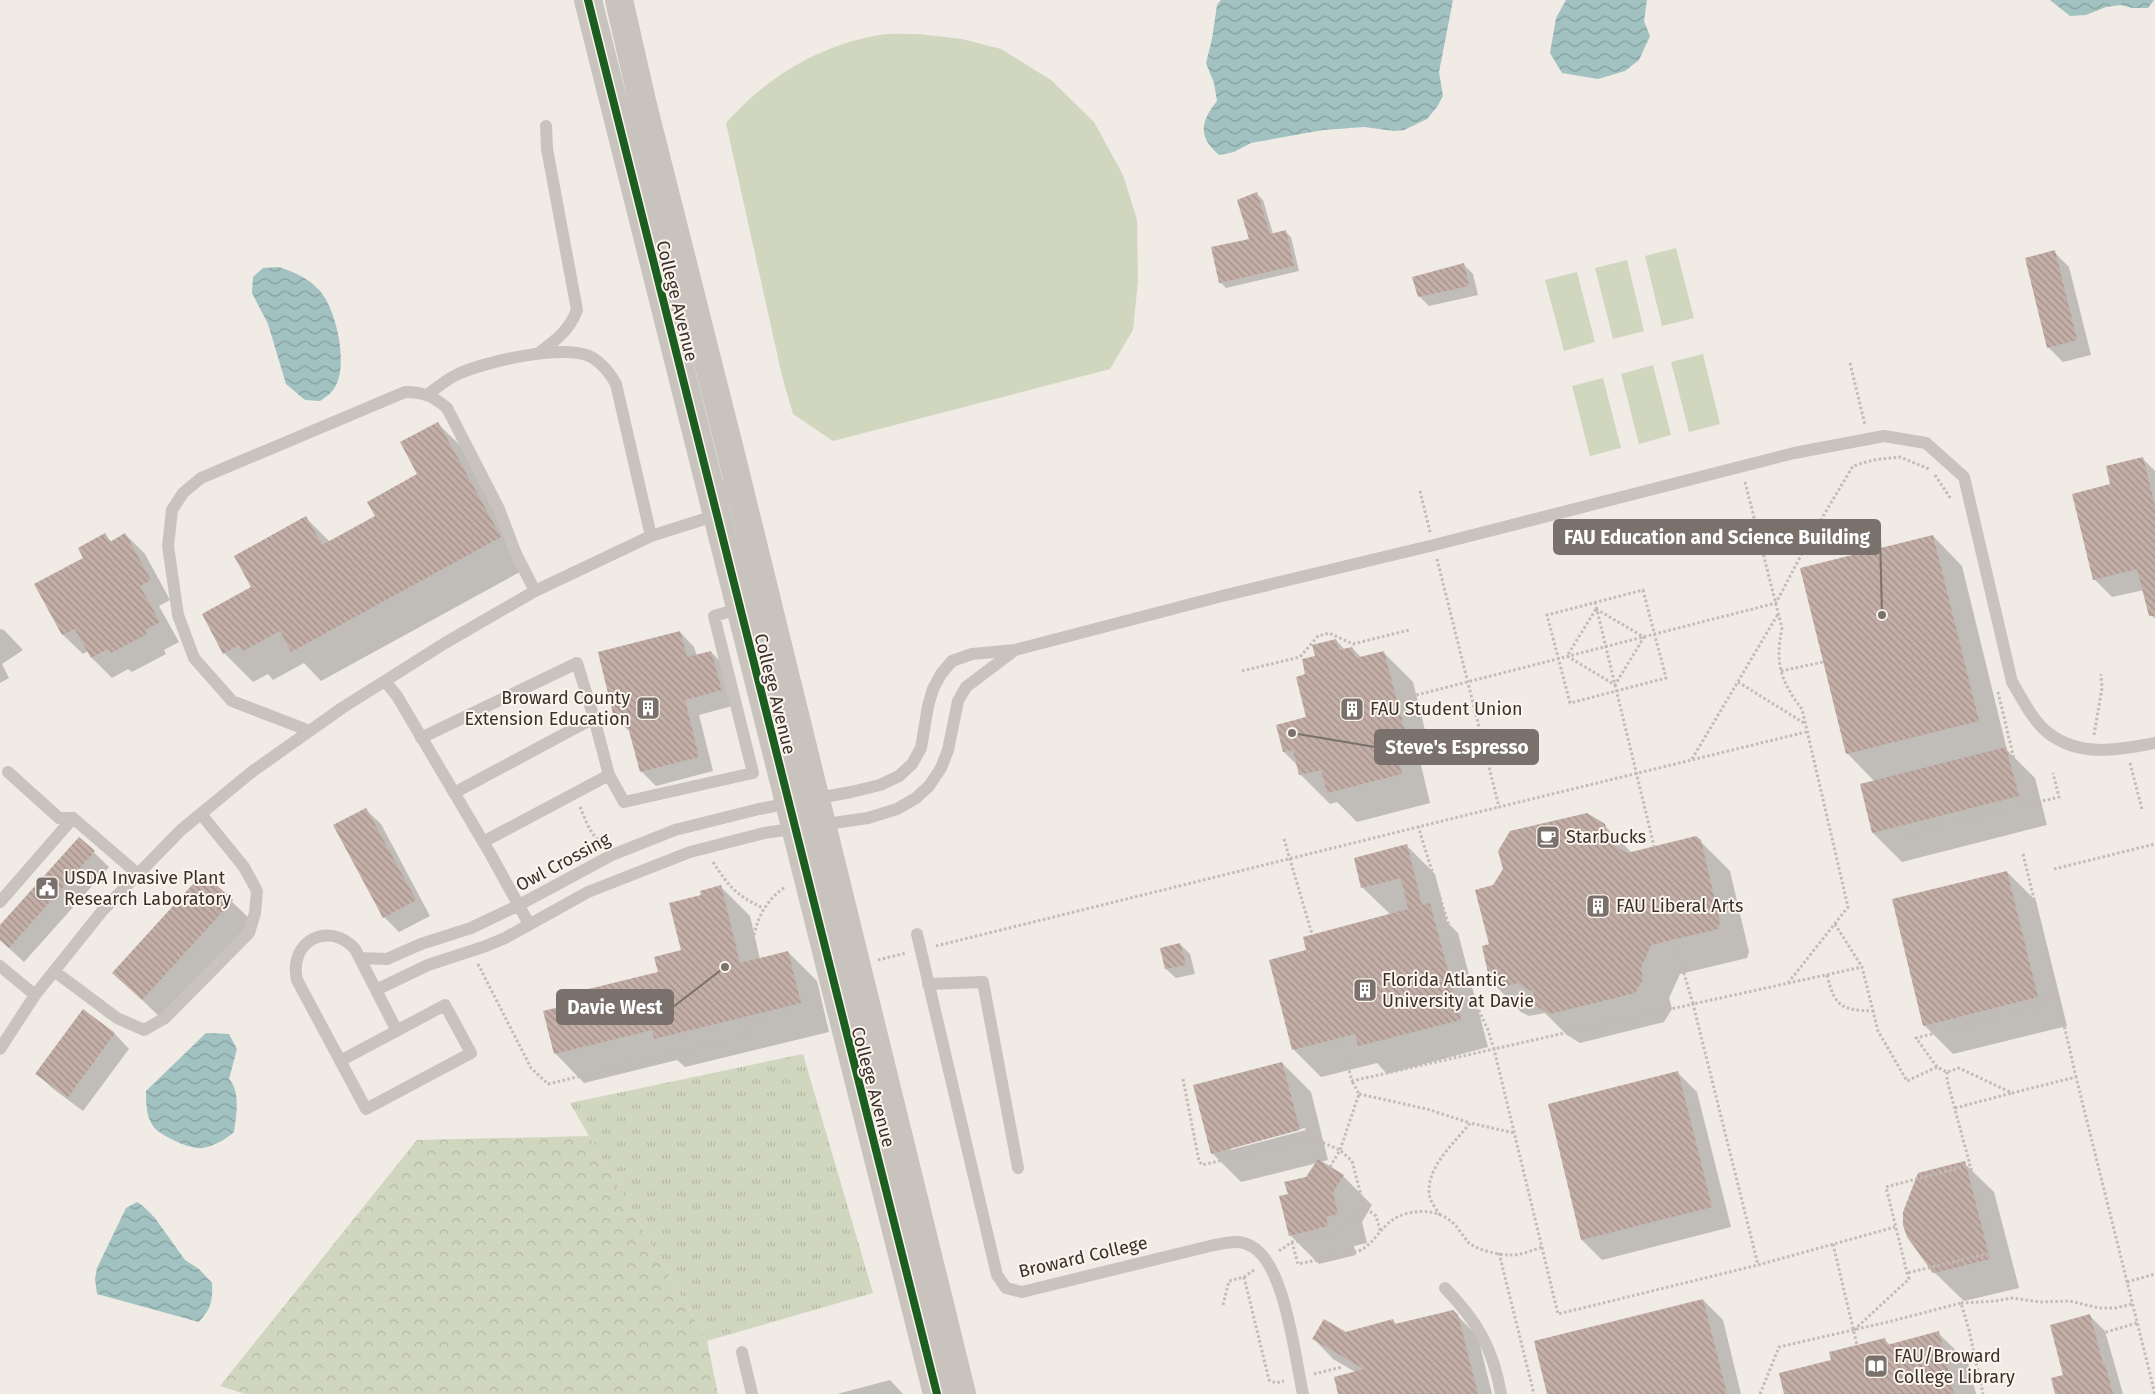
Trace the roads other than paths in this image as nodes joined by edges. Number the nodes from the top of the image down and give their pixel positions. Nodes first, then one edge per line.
1 (588, 0) edge
2 (619, 0) edge
3 (546, 126) dead end
4 (537, 354) junction
5 (427, 395) junction
6 (731, 454) junction
7 (714, 516) junction
8 (651, 536) junction
9 (535, 591) junction
10 (738, 609) junction
11 (1015, 650) junction
12 (385, 681) junction
13 (594, 718) junction
14 (310, 731) junction
15 (421, 738) junction
16 (2155, 743) edge
17 (8, 772) dead end
18 (609, 775) junction
19 (454, 793) junction
20 (816, 798) junction
21 (201, 814) junction
22 (789, 816) junction
23 (73, 818) junction
24 (822, 825) junction
25 (483, 842) junction
26 (138, 874) junction
27 (0, 902) edge
28 (519, 905) junction
29 (529, 924) junction
30 (917, 934) dead end
31 (360, 958) junction
32 (0, 966) edge
33 (54, 971) junction
34 (928, 984) junction
35 (376, 990) junction
36 (35, 995) junction
37 (397, 1031) junction
38 (0, 1049) edge
39 (340, 1061) junction
40 (1018, 1168) dead end
41 (1444, 1288) dead end
42 (742, 1352) dead end
43 (752, 1394) edge
44 (937, 1394) edge
45 (962, 1394) edge
46 (1303, 1394) edge
47 (1501, 1394) edge

1 - 7 street, College Avenue
2 - 6 street, College Avenue
3 - 4 lane
4 - 5 lane
4 - 8 lane
5 - 9 lane
5 - 14 lane
6 - 7 lane
6 - 20 street, College Avenue
7 - 8 lane
7 - 10 street, College Avenue
8 - 9 lane
9 - 12 lane
10 - 18 lane
10 - 22 street, College Avenue
11 - 16 lane
11 - 20 lane
11 - 24 lane
12 - 14 lane
12 - 15 lane
13 - 15 lane
13 - 18 lane
13 - 19 lane
14 - 21 lane
15 - 19 lane
17 - 23 lane
18 - 25 lane
19 - 25 lane
20 - 22 lane
20 - 24 street, College Avenue
21 - 26 lane
21 - 33 lane
22 - 24 lane
22 - 28 lane, Owl Crossing
22 - 29 lane
22 - 44 street, College Avenue
23 - 26 lane
23 - 27 lane
24 - 45 street, College Avenue
25 - 28 lane
26 - 33 lane
28 - 29 lane
28 - 31 lane, Owl Crossing
29 - 35 lane
30 - 34 lane, Broward College
31 - 35 lane
31 - 39 lane
32 - 36 lane
33 - 36 lane
34 - 40 lane
34 - 46 lane, Broward College
35 - 37 lane
36 - 38 lane
37 - 39 lane
37 - 39 lane
41 - 47 lane
42 - 43 lane

